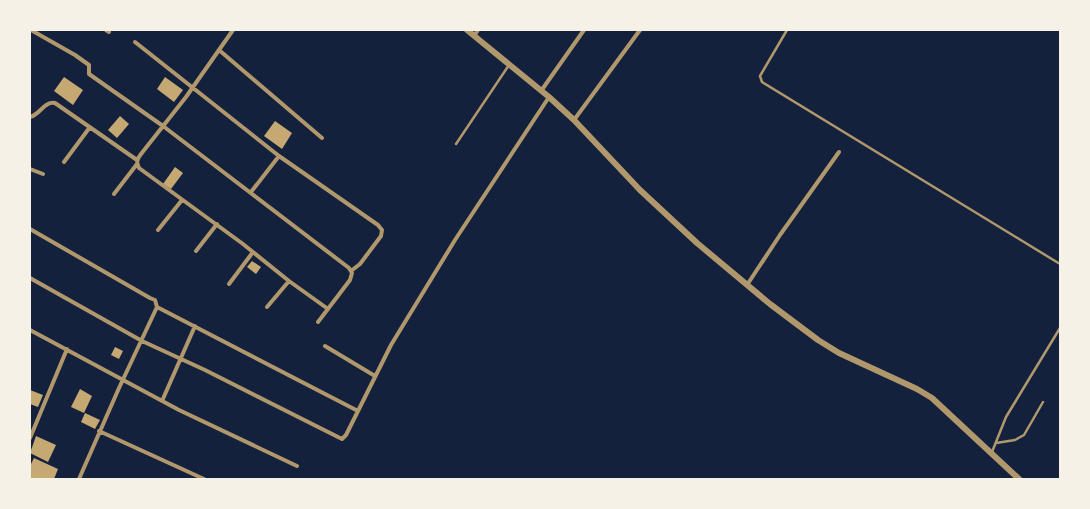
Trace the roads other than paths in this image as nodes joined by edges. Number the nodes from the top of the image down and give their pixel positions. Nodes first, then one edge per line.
1 (31, 30) edge
2 (233, 30) edge
3 (467, 30) edge
4 (478, 30) edge
5 (584, 30) edge
6 (640, 30) edge
7 (787, 30) edge
8 (474, 36) junction
9 (134, 42) dead end
10 (218, 50) junction
11 (509, 65) junction
12 (192, 88) junction
13 (542, 91) junction
14 (549, 97) junction
15 (30, 118) edge
16 (574, 120) junction
17 (164, 126) junction
18 (90, 127) junction
19 (322, 138) dead end
20 (456, 144) dead end
21 (839, 152) dead end
22 (279, 156) junction
23 (64, 162) dead end
24 (137, 162) junction
25 (30, 169) edge
26 (42, 174) dead end
27 (251, 192) junction
28 (114, 194) dead end
29 (182, 200) junction
30 (216, 224) junction
31 (30, 229) edge
32 (158, 230) dead end
33 (196, 251) dead end
34 (253, 252) junction
35 (1060, 264) edge
36 (351, 270) junction
37 (30, 278) edge
38 (289, 281) junction
39 (229, 284) dead end
40 (747, 285) junction
41 (157, 307) junction
42 (268, 307) dead end
43 (328, 309) junction
44 (318, 322) dead end
45 (195, 326) junction
46 (1060, 328) edge
47 (30, 330) edge
48 (142, 341) junction
49 (325, 346) dead end
50 (67, 349) junction
51 (180, 359) junction
52 (375, 376) junction
53 (123, 381) junction
54 (162, 401) junction
55 (1043, 402) dead end
56 (358, 411) junction
57 (100, 431) junction
58 (30, 438) edge
59 (996, 443) junction
60 (992, 452) junction
61 (297, 466) dead end
62 (79, 479) edge
63 (204, 479) edge
64 (1019, 479) edge

1 - 17 street
2 - 10 street
3 - 8 street
4 - 8 street
5 - 13 street
6 - 16 street
7 - 35 lane
8 - 11 street
9 - 12 street
10 - 12 street
10 - 19 street
11 - 13 street
11 - 20 lane
12 - 17 street
12 - 22 street
13 - 14 street
14 - 16 street
14 - 52 street
15 - 18 street
16 - 40 street
17 - 24 street
17 - 27 street
18 - 23 street
18 - 24 street
21 - 40 street
22 - 27 street
22 - 36 street
24 - 28 street
24 - 29 street
25 - 26 street
27 - 36 street
29 - 30 street
29 - 32 street
30 - 33 street
30 - 34 street
31 - 41 street
34 - 38 street
34 - 39 street
36 - 43 street
37 - 48 street
38 - 42 street
38 - 43 street
40 - 60 street
41 - 45 street
41 - 48 street
43 - 44 street
45 - 51 street
45 - 56 street
46 - 59 lane
47 - 50 street
48 - 51 street
48 - 53 street
49 - 52 street
50 - 53 street
50 - 58 street
51 - 54 street
51 - 56 street
52 - 56 street
53 - 54 street
53 - 57 street
54 - 61 street
55 - 59 lane
57 - 62 street
57 - 63 street
59 - 60 lane
60 - 64 street

